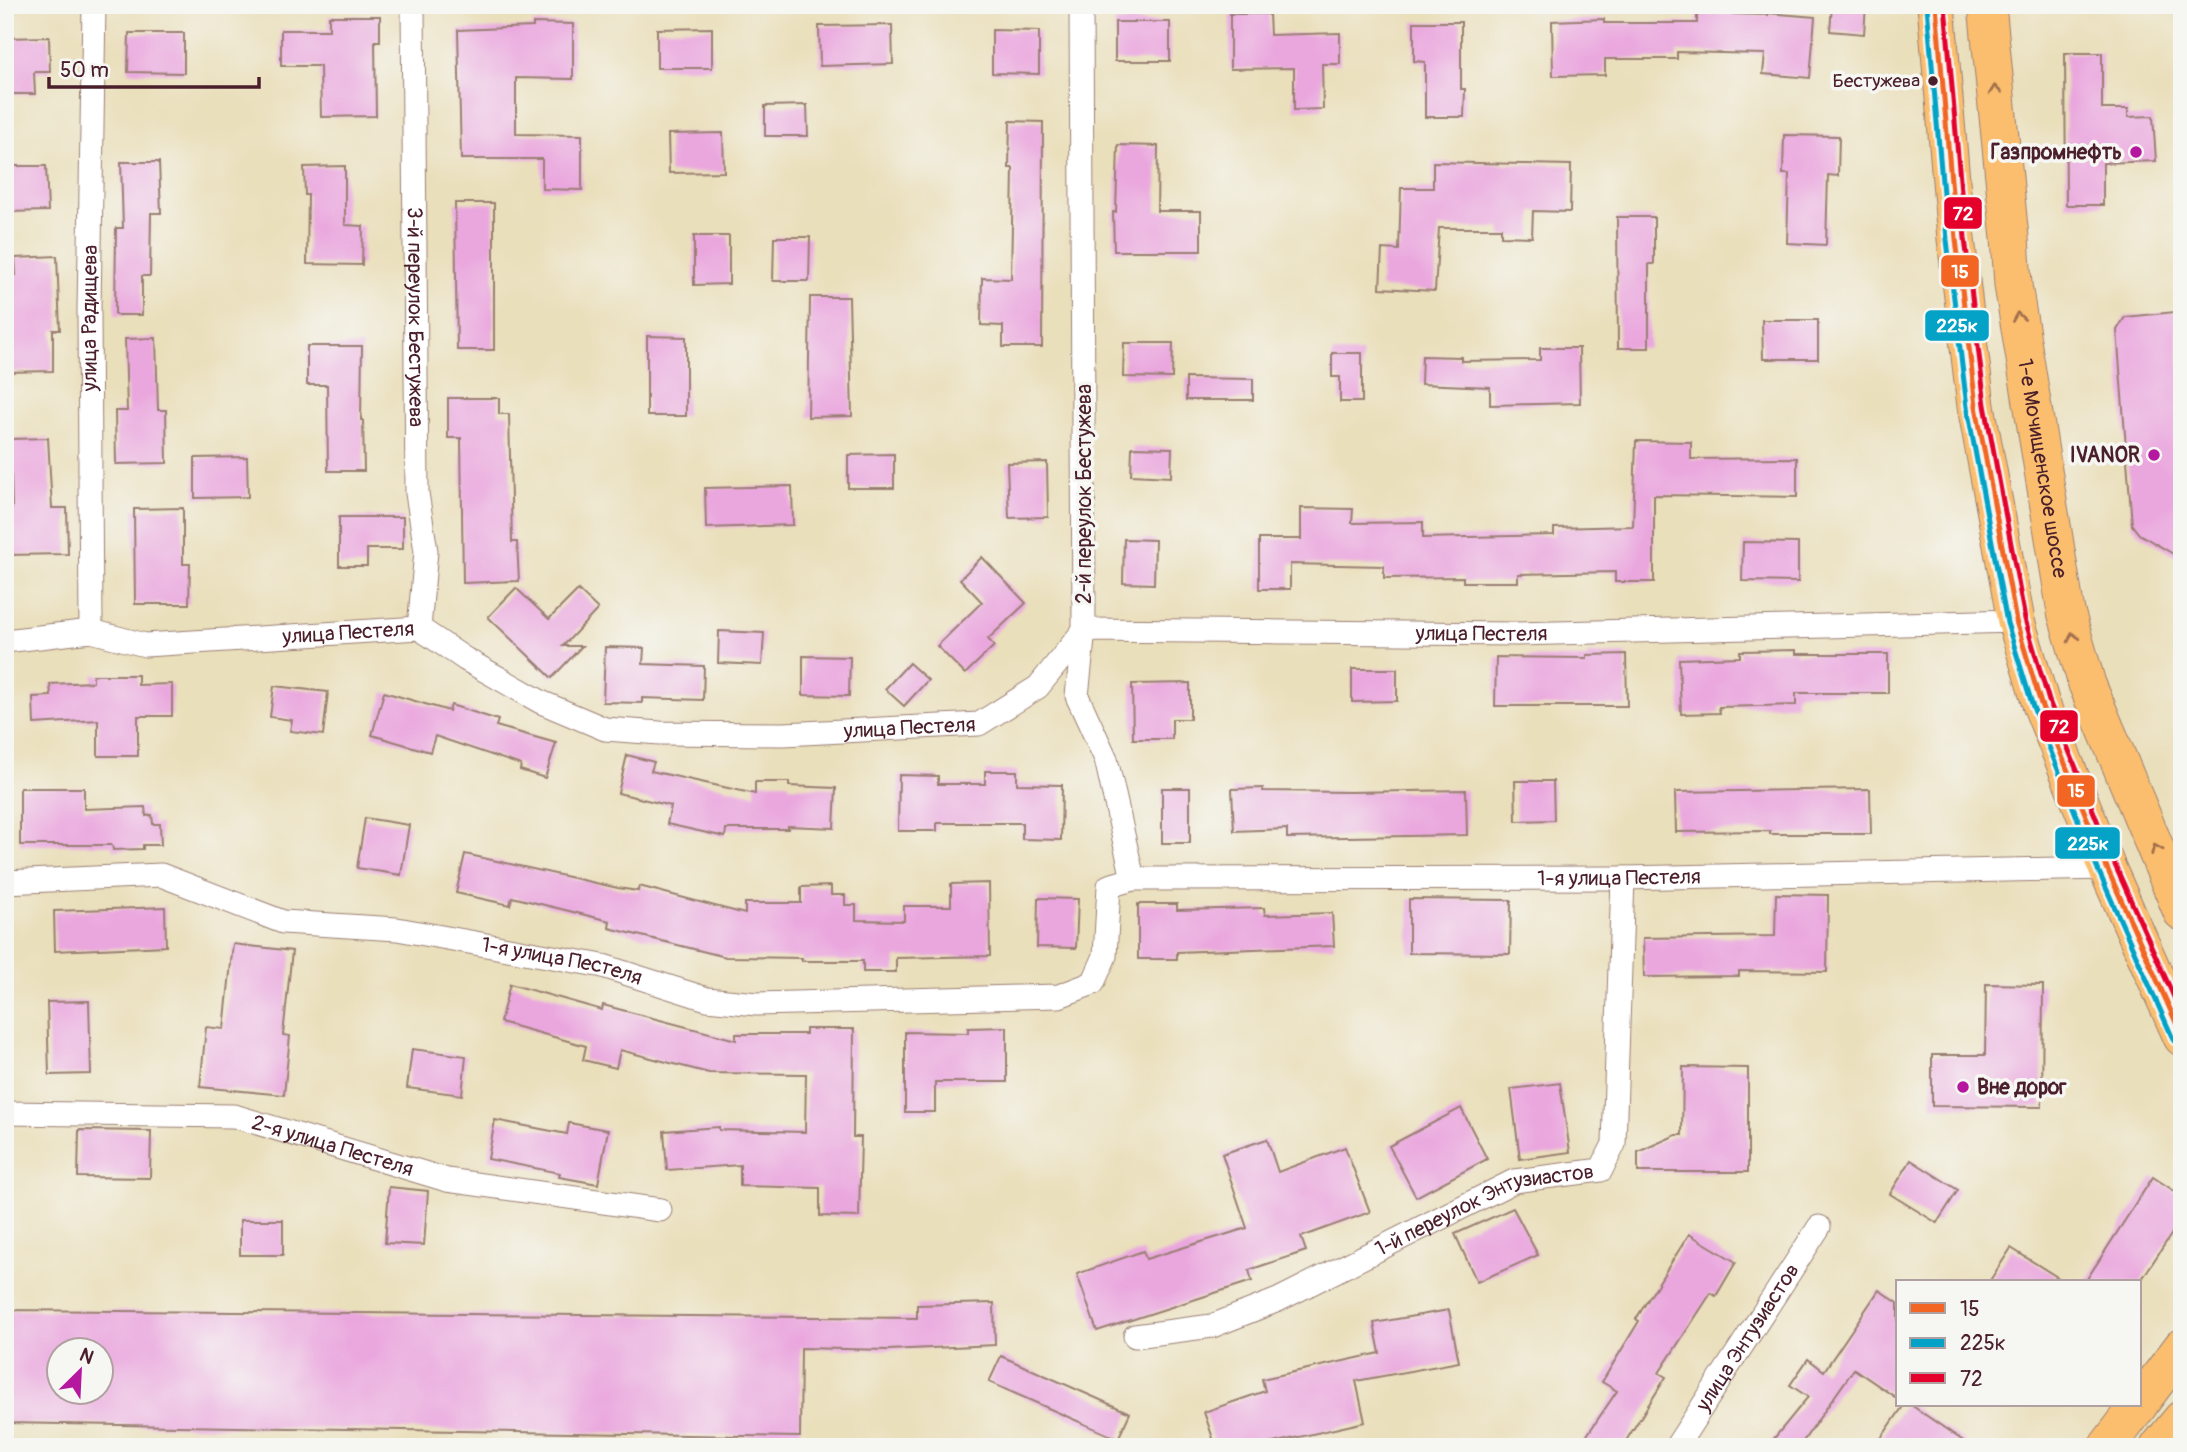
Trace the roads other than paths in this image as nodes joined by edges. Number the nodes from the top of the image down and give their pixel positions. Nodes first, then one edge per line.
1 (94, 5) edge
2 (412, 5) edge
3 (1082, 5) edge
4 (1936, 5) edge
5 (1987, 5) edge
6 (2016, 621) junction
7 (419, 628) junction
8 (1084, 630) junction
9 (91, 631) junction
10 (5, 640) edge
11 (2107, 868) junction
12 (1623, 878) junction
13 (1133, 879) junction
14 (5, 882) edge
15 (2182, 912) edge
16 (2182, 1037) edge
17 (5, 1113) edge
18 (660, 1210) dead end
19 (1819, 1227) dead end
20 (1135, 1336) dead end
21 (2181, 1350) edge
22 (2142, 1400) edge
23 (2138, 1406) edge
24 (2182, 1419) edge
25 (1676, 1447) edge
26 (2107, 1447) edge
27 (2159, 1447) edge

1 - 9 street, улица Радищева
2 - 7 street, 3-й переулок Бестужева
3 - 8 street, 2-й переулок Бестужева
4 - 6 main road
15 -> 5 main road, 1-е Мочищенское шоссе
6 - 8 street, улица Пестеля
6 - 11 main road
7 - 8 street, улица Пестеля
7 - 9 street, улица Пестеля
8 - 13 street, 2-й переулок Бестужева
9 - 10 street, улица Пестеля
11 - 12 street, 1-я улица Пестеля
11 - 16 main road
12 - 13 street, 1-я улица Пестеля
12 - 20 street, 1-й переулок Энтузиастов
13 - 14 street, 1-я улица Пестеля
17 - 18 street, 2-я улица Пестеля
19 - 25 street, улица Энтузиастов
21 - 22 main road
23 - 26 main road
24 - 27 main road

